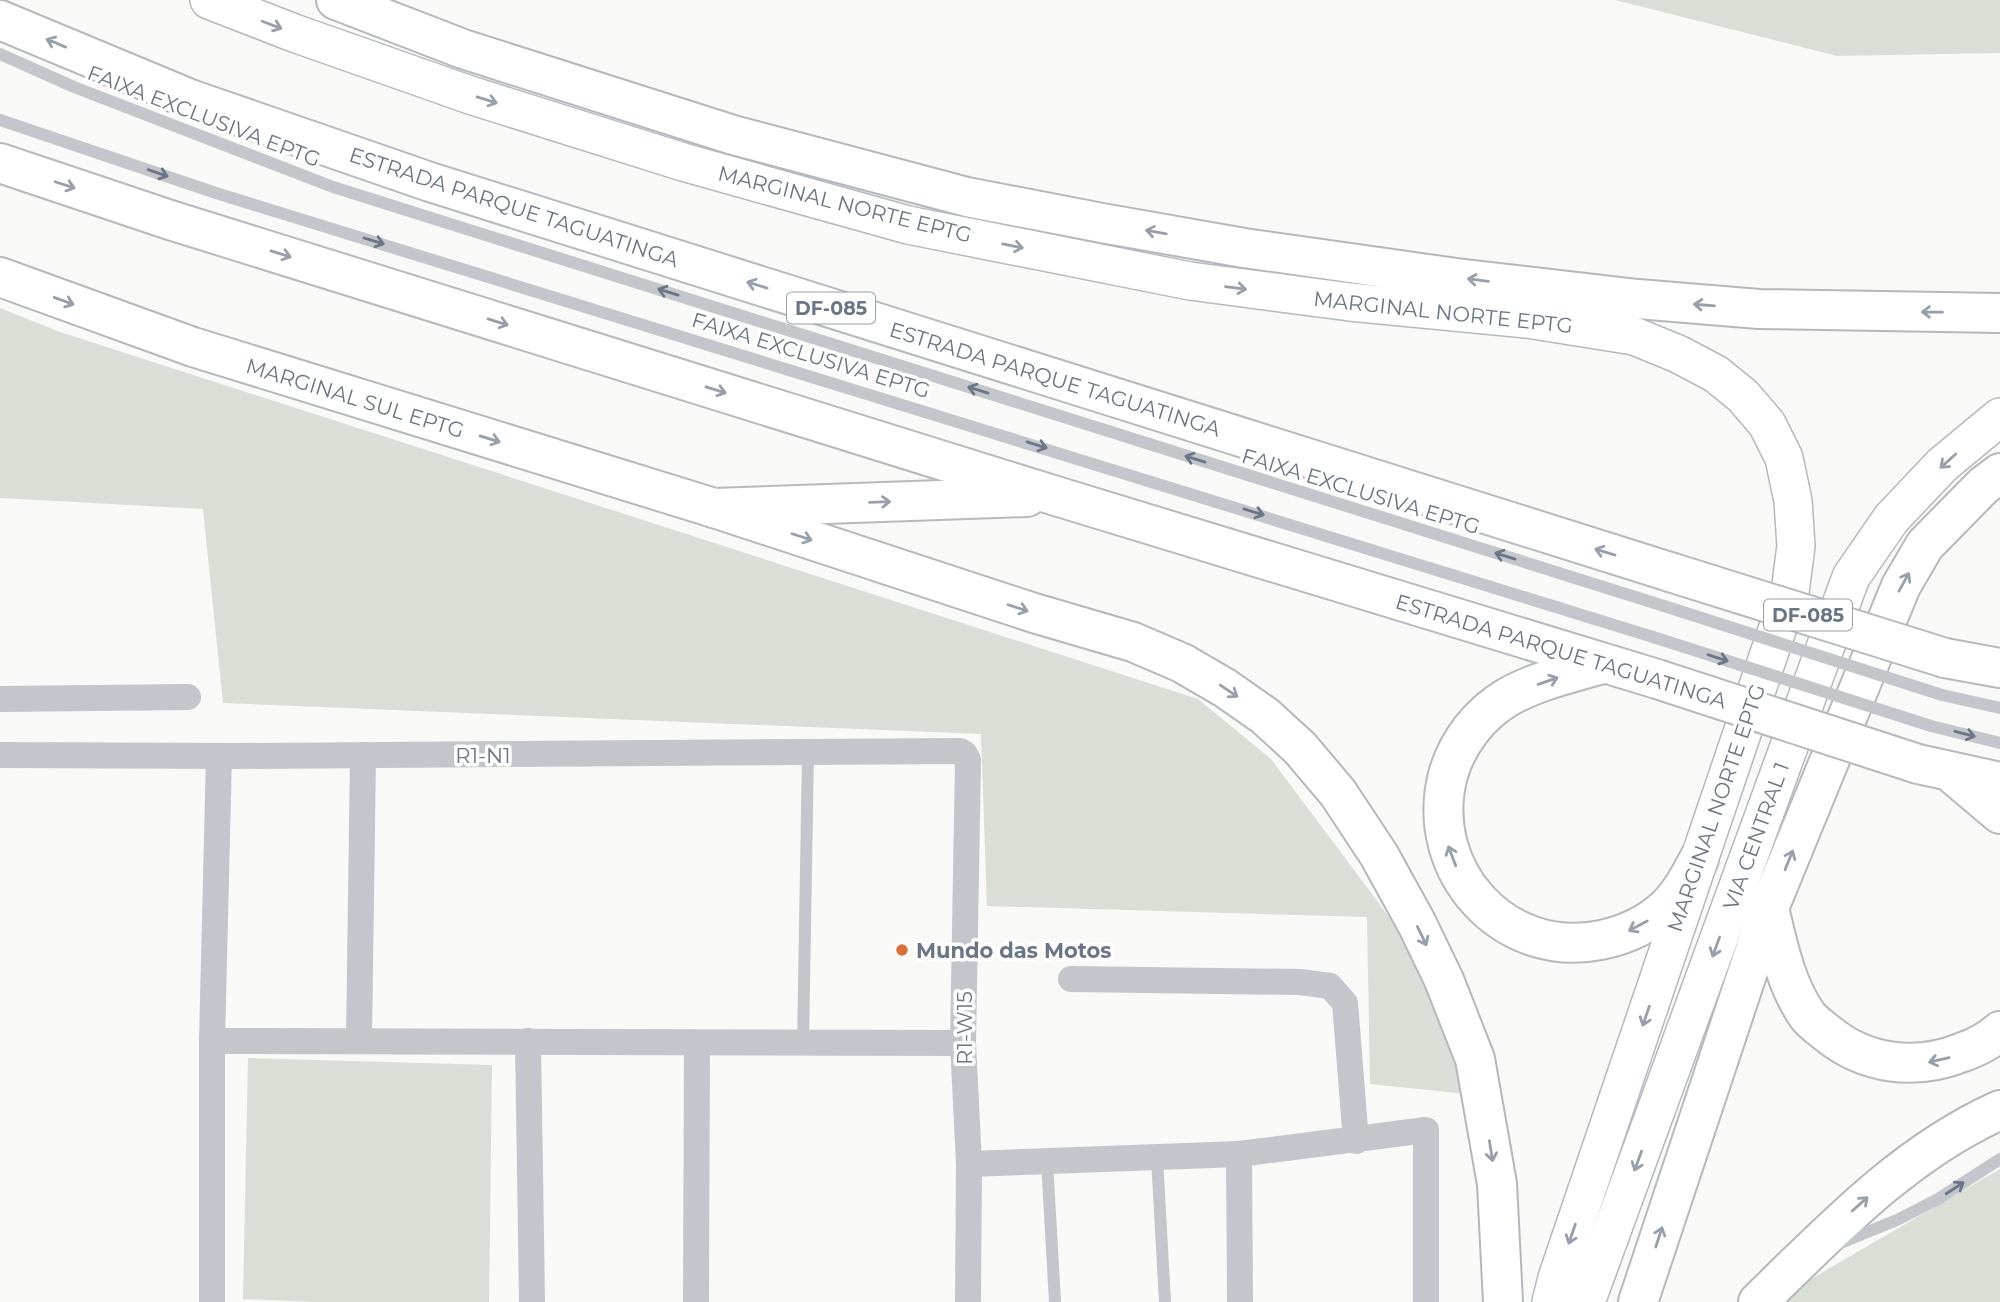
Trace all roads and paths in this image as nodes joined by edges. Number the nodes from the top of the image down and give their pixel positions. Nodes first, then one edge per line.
1 (209, 0) edge
2 (336, 0) edge
3 (0, 20) edge
4 (0, 54) edge
5 (0, 120) edge
6 (0, 163) edge
7 (0, 278) edge
8 (2000, 313) edge
9 (2000, 417) edge
10 (2000, 472) edge
11 (1056, 496) junction
12 (714, 508) junction
13 (1667, 589) junction
14 (1602, 664) junction
15 (2000, 668) edge
16 (188, 697) dead end
17 (0, 699) edge
18 (2000, 708) edge
19 (2000, 743) edge
20 (808, 752) junction
21 (965, 754) joint
22 (0, 755) edge
23 (363, 755) junction
24 (219, 756) junction
25 (1934, 768) junction
26 (2000, 782) edge
27 (2000, 814) edge
28 (1699, 859) junction
29 (1769, 908) junction
30 (1071, 979) dead end
31 (2000, 1031) edge
32 (359, 1040) junction
33 (212, 1041) junction
34 (528, 1041) junction
35 (696, 1044) junction
36 (803, 1044) junction
37 (963, 1044) junction
38 (2000, 1110) edge
39 (1356, 1140) junction
40 (1239, 1154) junction
41 (1157, 1158) junction
42 (2000, 1159) edge
43 (1047, 1161) junction
44 (969, 1164) junction
45 (1805, 1257) junction
46 (212, 1302) edge
47 (532, 1302) edge
48 (696, 1302) edge
49 (968, 1302) edge
50 (1055, 1302) edge
51 (1165, 1302) edge
52 (1240, 1302) edge
53 (1426, 1302) edge
54 (1503, 1302) edge
55 (1551, 1302) edge
56 (1586, 1302) edge
57 (1637, 1302) edge
58 (1758, 1302) edge

1 -> 28 main road, MARGINAL NORTE EPTG
8 -> 2 main road, MARGINAL NORTE EPTG
13 -> 3 main road, ESTRADA PARQUE TAGUATINGA / DF-085
13 -> 4 lane, FAIXA EXCLUSIVA EPTG
5 -> 19 lane, FAIXA EXCLUSIVA EPTG, bridge
6 -> 11 main road, ESTRADA PARQUE TAGUATINGA
7 -> 12 main road, MARGINAL SUL EPTG
9 -> 56 main road, VIA CENTRAL 1
29 -> 10 main road
12 -> 11 main road
11 - 14 main road, ESTRADA PARQUE TAGUATINGA
12 -> 54 main road, MARGINAL SUL EPTG
13 - 15 main road, ESTRADA PARQUE TAGUATINGA / DF-085, bridge
13 - 18 lane, FAIXA EXCLUSIVA EPTG, bridge
14 - 25 main road, ESTRADA PARQUE TAGUATINGA, bridge
28 -> 14 main road
16 - 17 street
20 - 21 street, R1-N1
20 - 23 street, R1-N1
20 - 36 lane
21 - 37 street, R1-W15
22 - 24 street, R1-N1
23 - 24 street, R1-N1
23 - 32 street
24 - 33 street
25 - 26 main road, ESTRADA PARQUE TAGUATINGA
25 - 27 main road
28 -> 55 main road, MARGINAL NORTE EPTG
31 -> 29 main road
57 -> 29 main road
30 - 39 street
32 - 33 street
32 - 34 street
33 - 46 street
34 - 35 street
34 - 47 street
35 - 36 street
35 - 48 street
36 - 37 street
37 - 44 street, R1-W15
45 -> 38 main road
39 - 40 street
39 - 53 street
40 - 41 street
40 - 52 street
41 - 43 street
41 - 51 lane
45 -> 42 lane
43 - 44 street
43 - 50 lane
44 - 49 street, R1-W15
45 - 58 main road

